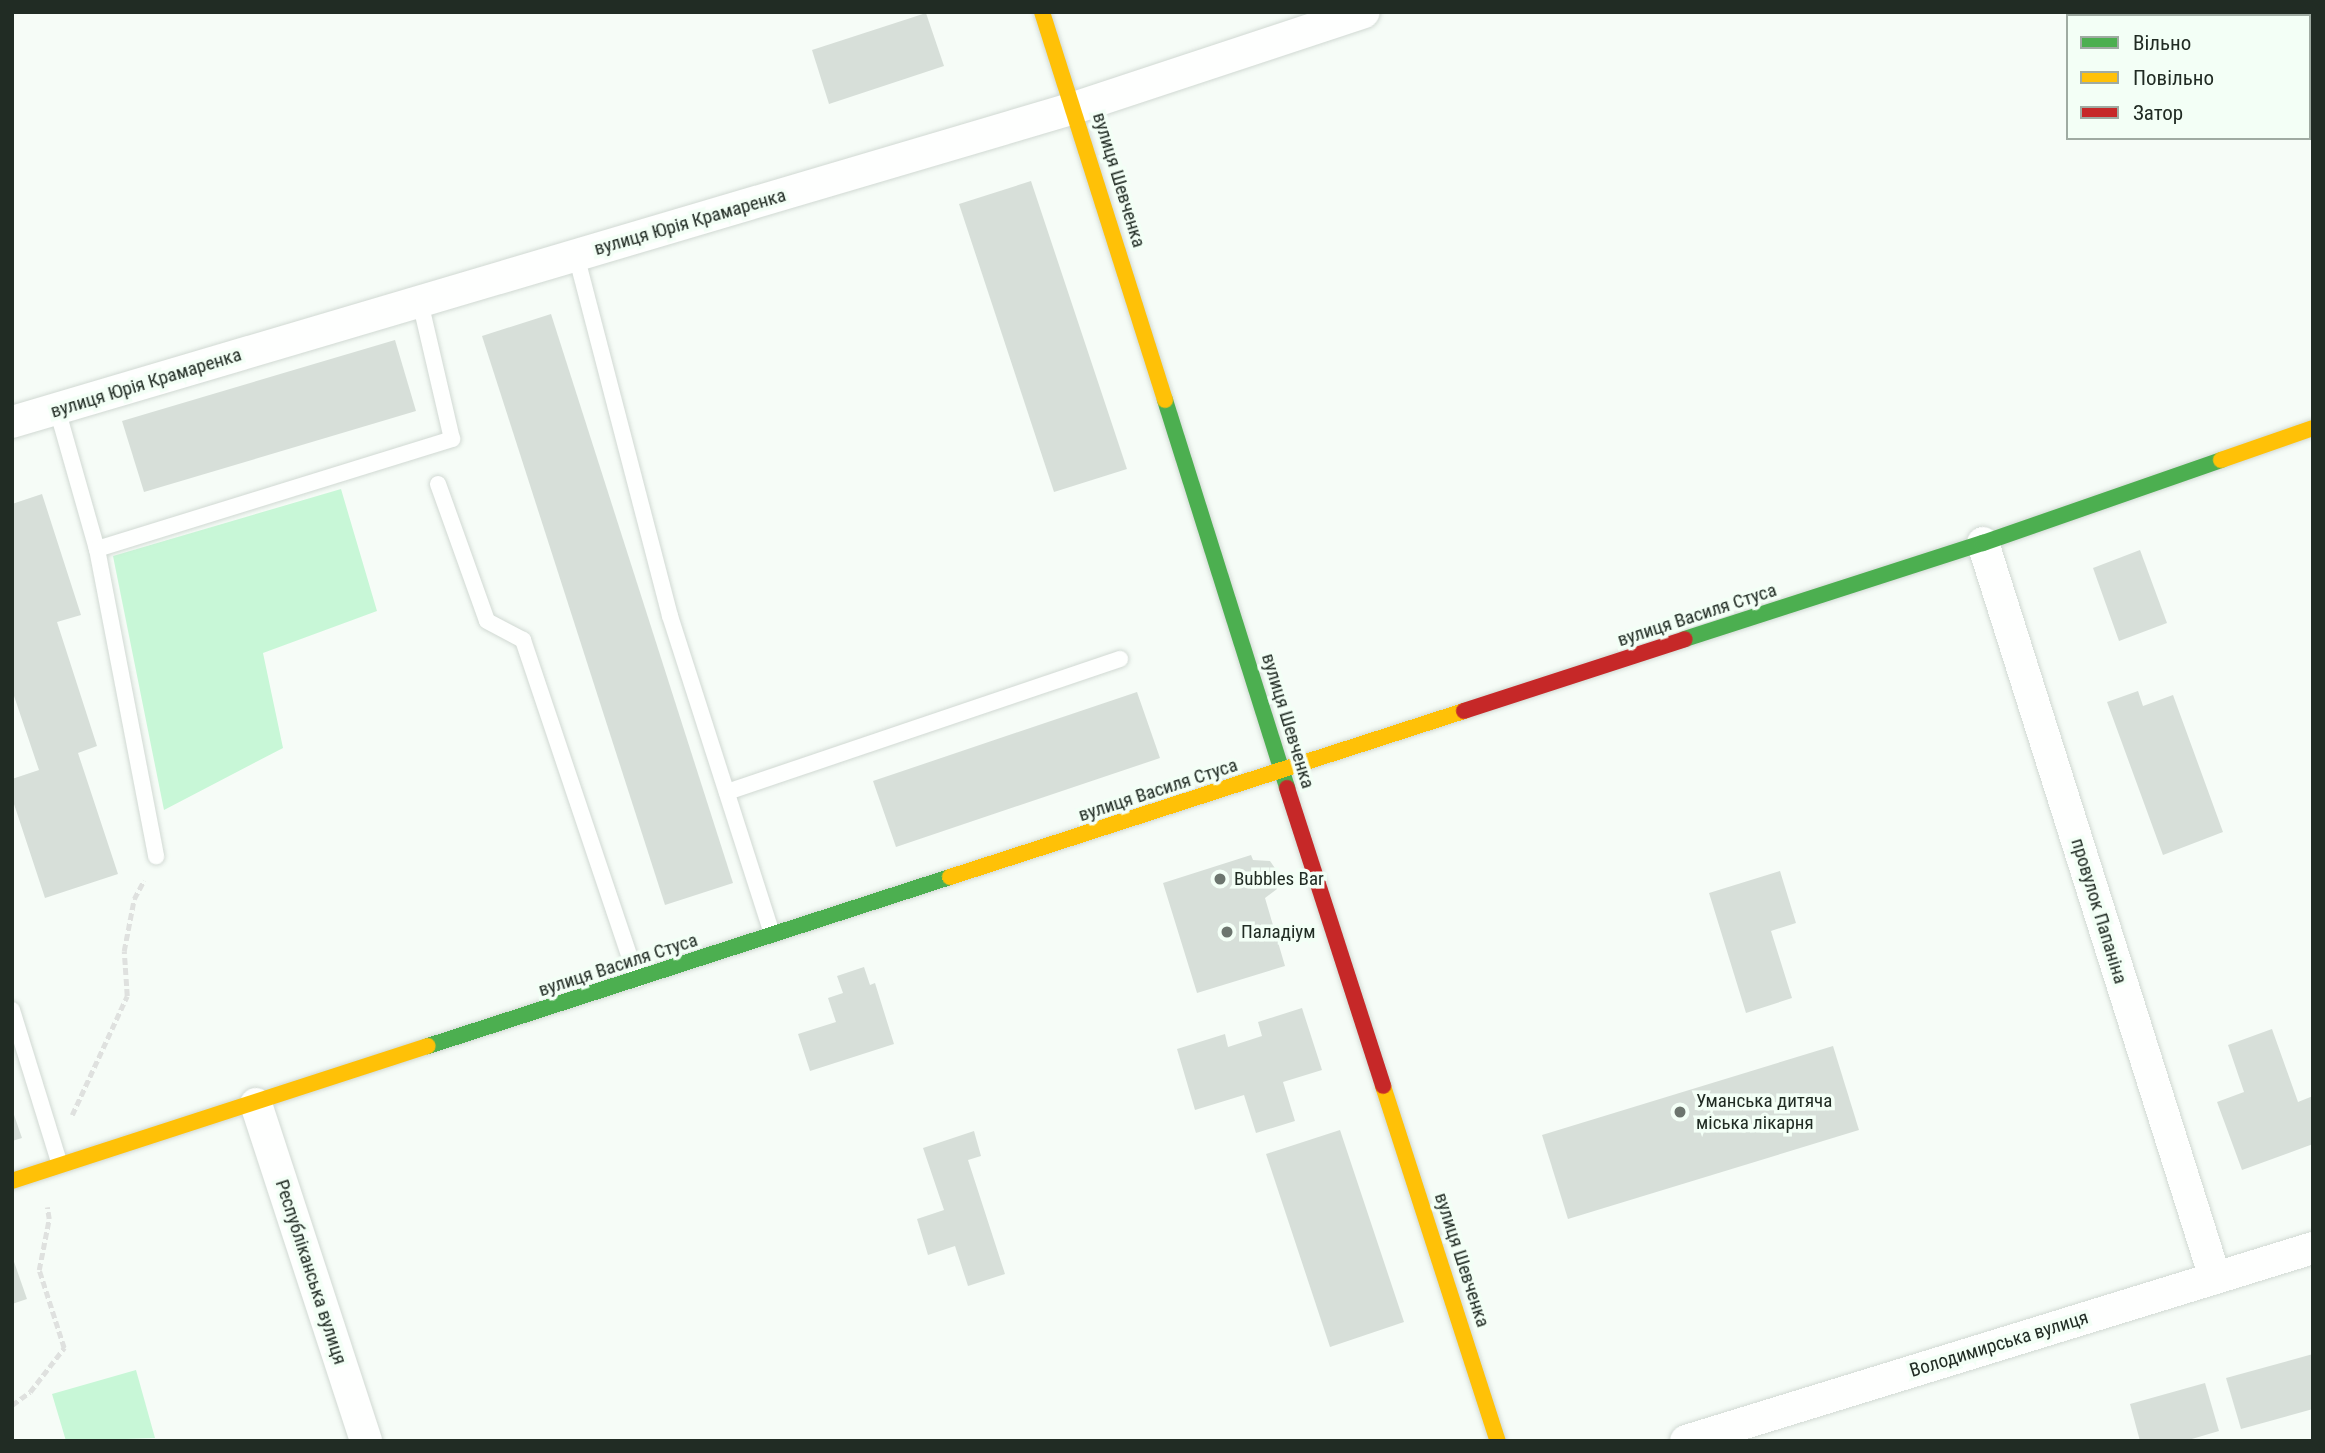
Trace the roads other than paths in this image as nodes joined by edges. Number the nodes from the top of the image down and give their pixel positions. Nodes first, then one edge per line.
1 (1042, 12) edge
2 (1364, 12) edge
3 (1074, 108) junction
4 (576, 255) junction
5 (419, 301) junction
6 (57, 409) junction
7 (12, 422) edge
8 (2313, 428) edge
9 (438, 484) dead end
10 (1983, 543) junction
11 (97, 549) junction
12 (1120, 659) dead end
13 (1282, 772) junction
14 (727, 792) junction
15 (156, 856) road end
16 (773, 937) junction
17 (638, 981) junction
18 (12, 1010) edge
19 (256, 1104) junction
20 (61, 1166) junction
21 (12, 1181) edge
22 (2313, 1248) edge
23 (2215, 1278) junction
24 (366, 1441) edge
25 (1499, 1441) edge
26 (1686, 1441) edge

1 - 3 street, вулиця Шевченка
2 - 3 street, вулиця Юрія Крамаренка
3 - 4 street, вулиця Юрія Крамаренка
3 - 13 street, вулиця Шевченка
4 - 5 street, вулиця Юрія Крамаренка
4 - 14 lane
5 - 6 street, вулиця Юрія Крамаренка
5 - 11 lane
6 - 7 street, вулиця Юрія Крамаренка
6 - 11 lane
8 - 10 street, вулиця Василя Стуса
9 - 17 lane
10 - 13 street, вулиця Василя Стуса
10 - 23 street, провулок Папаніна
11 - 15 lane
12 - 14 lane
13 - 16 street, вулиця Василя Стуса
13 - 25 street, вулиця Шевченка
14 - 16 lane
16 - 17 street, вулиця Василя Стуса
17 - 19 street, вулиця Василя Стуса
18 - 20 lane
19 - 20 street, вулиця Василя Стуса
19 - 24 street, Республіканська вулиця
20 - 21 street, вулиця Василя Стуса
22 - 23 street, Володимирська вулиця
23 - 26 street, Володимирська вулиця

